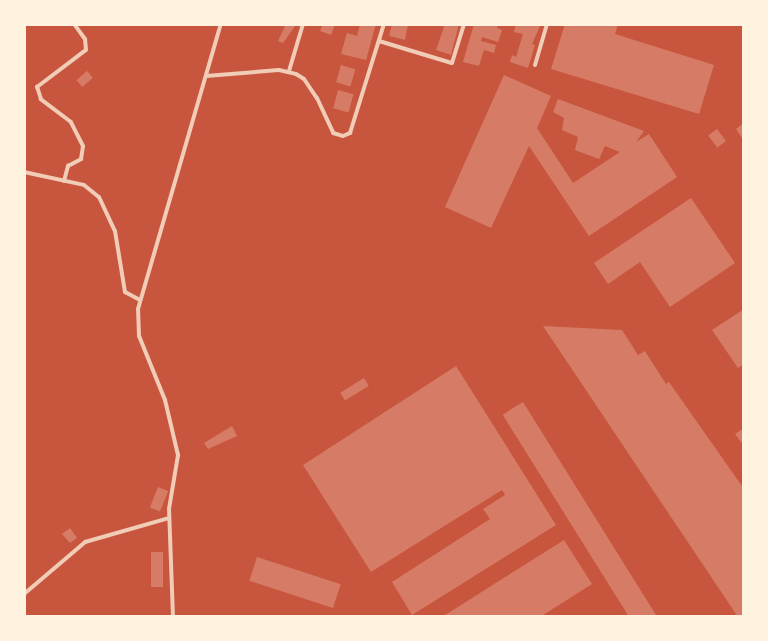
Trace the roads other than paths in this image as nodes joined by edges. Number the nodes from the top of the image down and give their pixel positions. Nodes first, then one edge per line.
1 (221, 24) edge
2 (303, 24) edge
3 (384, 24) edge
4 (464, 24) edge
5 (547, 24) edge
6 (77, 25) edge
7 (379, 41) junction
8 (535, 65) dead end
9 (289, 71) junction
10 (206, 76) junction
11 (24, 172) edge
12 (64, 181) junction
13 (140, 300) junction
14 (169, 518) junction
15 (24, 594) edge
16 (173, 617) edge

1 - 10 street
2 - 9 street
3 - 7 street
4 - 7 street
5 - 8 street
6 - 12 street
7 - 9 street
9 - 10 street
10 - 13 street
11 - 12 street
12 - 13 street
13 - 14 street
14 - 15 street
14 - 16 street

